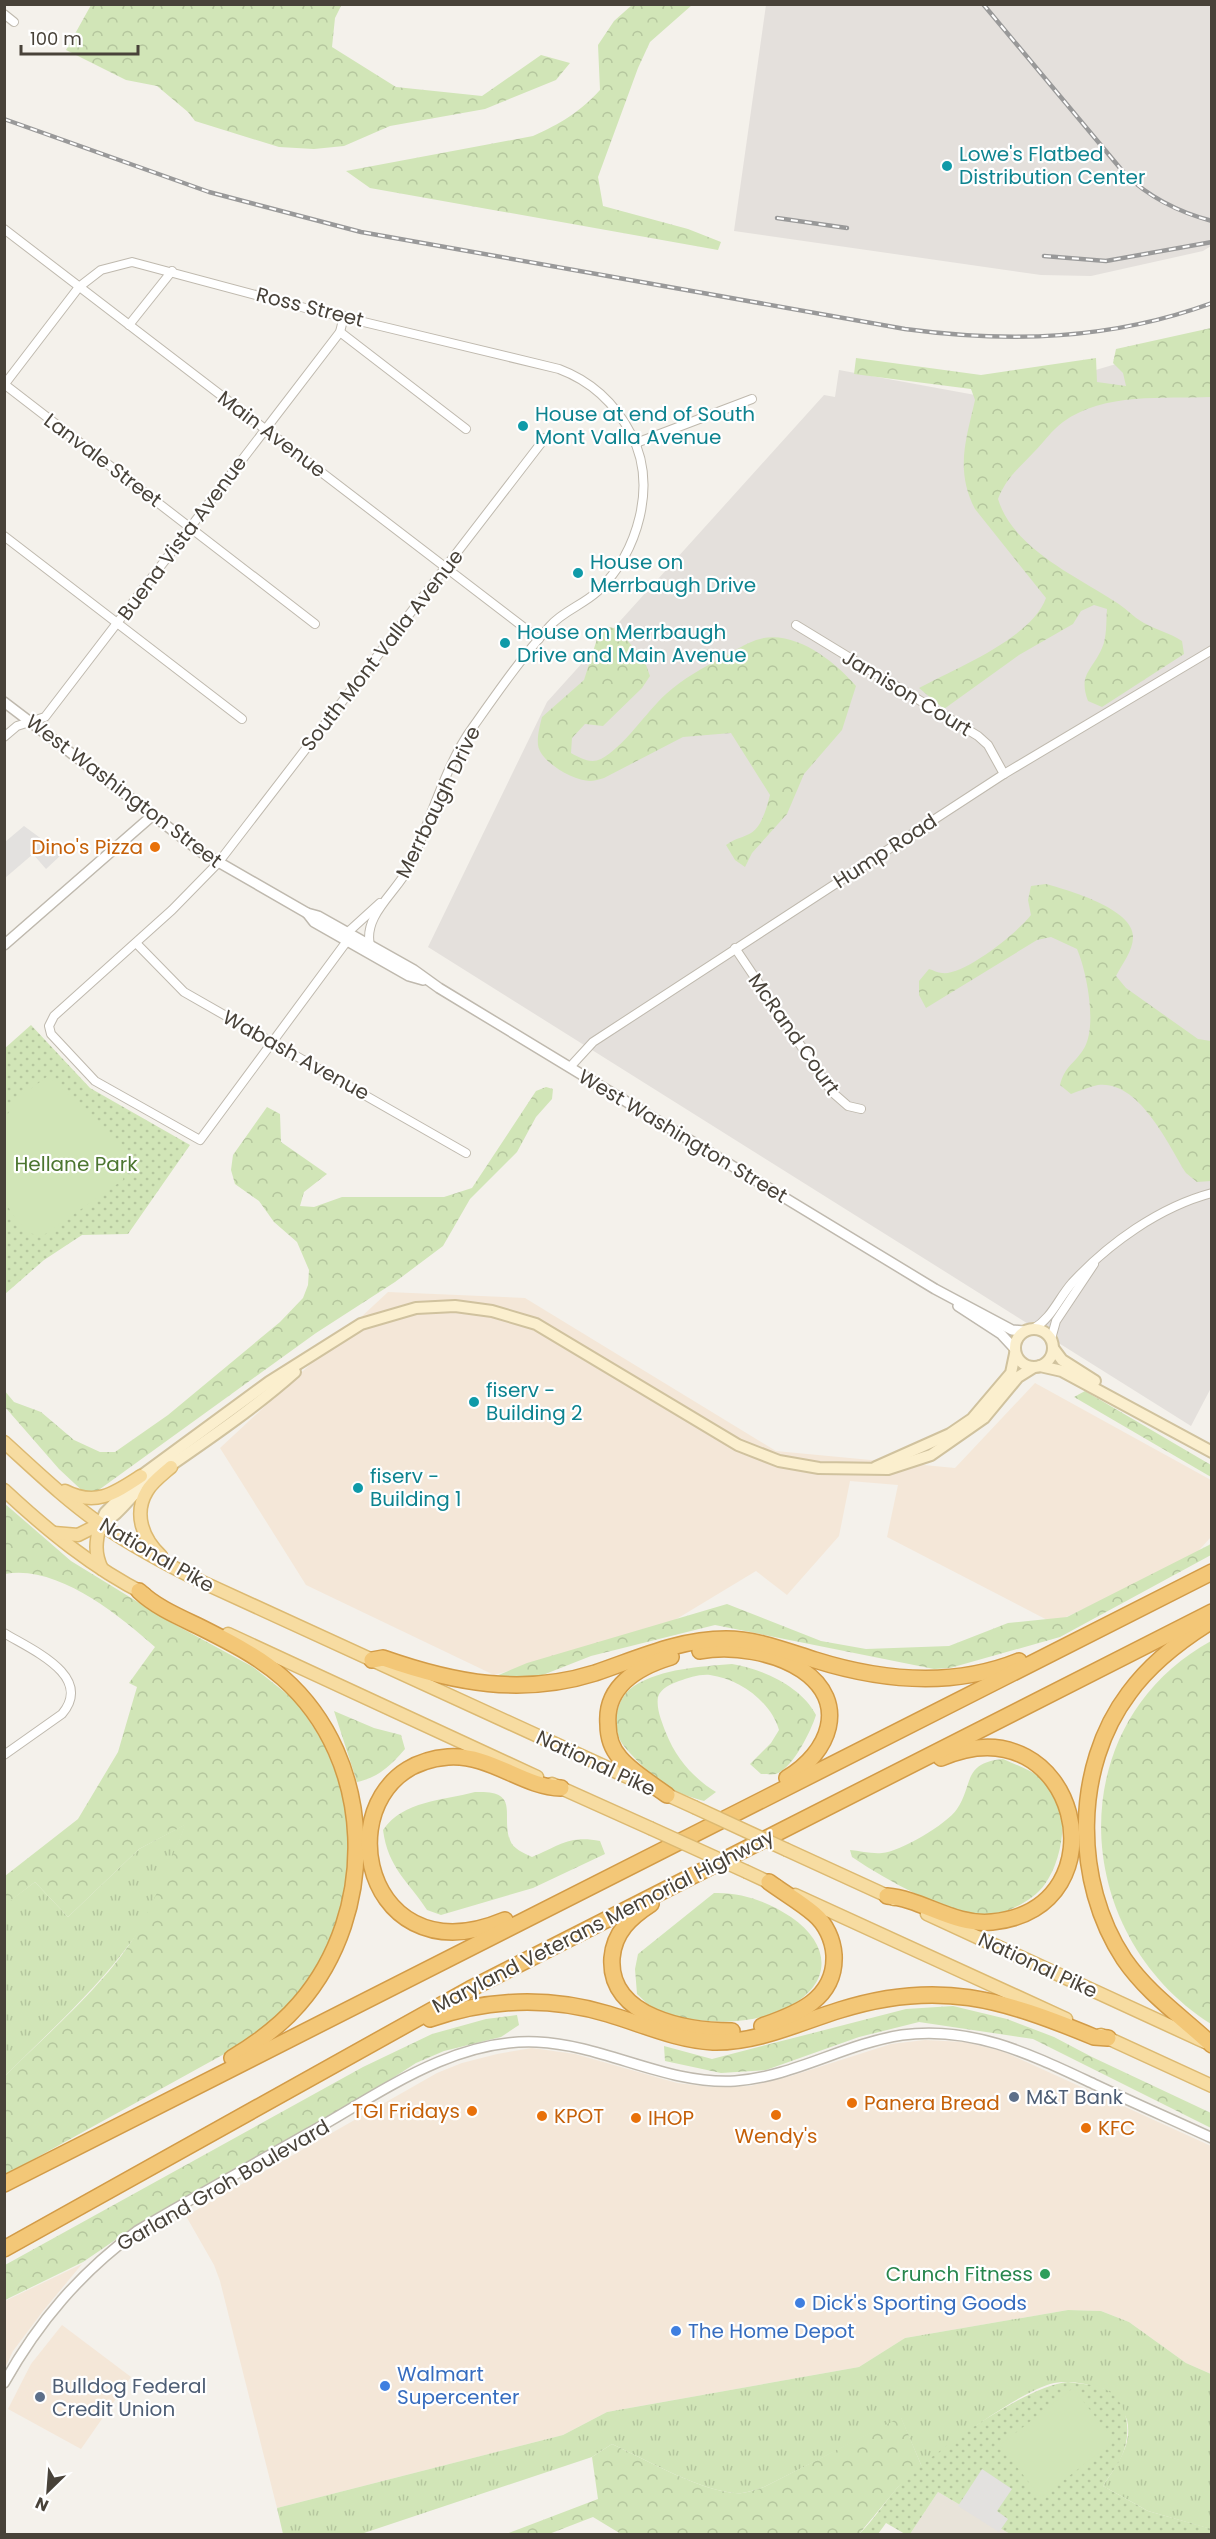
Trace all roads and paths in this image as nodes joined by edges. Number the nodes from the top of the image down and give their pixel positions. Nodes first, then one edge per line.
1 (4, 14) edge
2 (14, 22) dead end
3 (4, 229) edge
4 (172, 271) junction
5 (79, 287) junction
6 (344, 316) junction
7 (129, 325) junction
8 (340, 332) junction
9 (5, 385) edge
10 (752, 399) dead end
11 (265, 429) junction
12 (466, 429) dead end
13 (545, 438) dead end
14 (636, 443) junction
15 (190, 527) junction
16 (4, 536) edge
17 (446, 567) junction
18 (117, 623) junction
19 (315, 624) dead end
20 (796, 625) dead end
21 (539, 639) junction
22 (1210, 654) edge
23 (4, 702) edge
24 (242, 719) dead end
25 (30, 722) junction
26 (4, 737) edge
27 (1004, 774) junction
28 (153, 815) junction
29 (218, 862) junction
30 (388, 897) junction
31 (347, 937) junction
32 (136, 943) junction
33 (4, 945) edge
34 (370, 945) junction
35 (735, 948) junction
36 (431, 982) junction
37 (272, 1041) junction
38 (570, 1067) junction
39 (861, 1109) dead end
40 (200, 1140) joint
41 (466, 1153) dead end
42 (1212, 1193) edge
43 (1094, 1263) junction
44 (935, 1289) junction
45 (1029, 1330) junction
46 (1052, 1343) junction
47 (1015, 1351) junction
48 (316, 1353) junction
49 (1037, 1367) junction
50 (1142, 1413) junction
51 (4, 1442) edge
52 (1212, 1452) edge
53 (171, 1467) junction
54 (876, 1467) junction
55 (141, 1476) junction
56 (45, 1481) junction
57 (4, 1490) edge
58 (100, 1524) junction
59 (53, 1533) junction
60 (102, 1569) junction
61 (1212, 1572) edge
62 (202, 1582) junction
63 (140, 1591) junction
64 (1212, 1612) edge
65 (1212, 1621) edge
66 (1113, 1622) junction
67 (4, 1633) edge
68 (372, 1660) junction
69 (4, 1755) edge
70 (561, 1788) junction
71 (667, 1795) junction
72 (812, 1814) junction
73 (691, 1836) junction
74 (741, 1849) junction
75 (610, 1876) junction
76 (769, 1882) junction
77 (887, 1896) junction
78 (1108, 2038) junction
79 (1212, 2045) edge
80 (342, 2059) junction
81 (1212, 2085) edge
82 (149, 2109) junction
83 (1212, 2138) edge
84 (4, 2184) edge
85 (4, 2249) edge
86 (4, 2383) edge

1 - 2 street
3 - 5 street, Main Avenue
4 - 5 street, Ross Street
4 - 6 street, Ross Street
4 - 7 street
5 - 7 street, Main Avenue
5 - 9 street, Ross Street
6 - 8 street, Buena Vista Avenue
6 - 14 street, Ross Street
7 - 11 street, Main Avenue
8 - 11 street, Buena Vista Avenue
8 - 12 street
9 - 15 street, Lanvale Street
10 - 14 street
11 - 15 street, Buena Vista Avenue
11 - 17 street, Main Avenue
13 - 17 street, South Mont Valla Avenue
14 - 21 street, Merrbaugh Drive
15 - 18 street, Buena Vista Avenue
15 - 19 street, Lanvale Street
16 - 18 street
17 - 21 street, Main Avenue
17 - 29 street, South Mont Valla Avenue
18 - 24 street
18 - 25 street, Buena Vista Avenue
20 - 27 street, Jamison Court
21 - 30 street, Merrbaugh Drive
22 - 27 street, Hump Road
23 - 25 street, West Washington Street
25 - 26 street, Buena Vista Avenue
25 - 28 street, West Washington Street
27 - 35 street, Hump Road
28 - 29 street, West Washington Street
28 - 33 street
29 - 31 street, West Washington Street
29 - 32 street, South Mont Valla Avenue
30 - 31 street, Merrbaugh Drive
30 - 34 street, Merrbaugh Drive
31 - 34 street, West Washington Street
31 - 36 street, West Washington Street
31 - 37 street, Merrbaugh Drive
32 - 37 street, Wabash Avenue
32 - 40 street, South Mont Valla Avenue
34 - 36 street, West Washington Street
35 - 38 street, Hump Road
35 - 39 street, McRand Court
36 - 38 street, West Washington Street
37 - 40 street, Merrbaugh Drive
37 - 41 street, Wabash Avenue
38 - 44 street, West Washington Street
42 - 43 street
43 - 45 street
43 - 46 street
44 - 45 street, West Washington Street
44 - 47 street, West Washington Street
45 - 46 main road
45 - 47 main road
46 - 49 main road
46 - 50 main road
47 - 49 main road
47 - 54 main road
48 - 53 main road
48 - 54 main road
48 - 55 main road
49 - 50 main road
49 - 54 main road
50 - 52 main road
51 - 56 main road, National Pike
53 - 58 main road
53 - 62 main road
55 - 56 main road
55 - 58 main road
56 - 58 main road, National Pike
57 - 59 main road, National Pike
58 - 59 main road
58 - 60 main road
58 - 62 main road, National Pike
59 - 60 main road, National Pike
60 - 63 main road, National Pike
61 - 66 highway, Maryland Veterans Memorial Highway
62 - 68 main road, National Pike
63 - 70 main road, National Pike
63 - 82 highway
64 - 72 highway, Maryland Veterans Memorial Highway
65 - 79 highway
66 - 68 highway
66 - 73 highway, Maryland Veterans Memorial Highway
67 - 69 street
68 - 71 main road, National Pike
70 - 75 highway
70 - 76 main road, National Pike, bridge
71 - 73 highway
71 - 77 main road, National Pike, bridge
72 - 74 highway, Maryland Veterans Memorial Highway
72 - 77 highway
73 - 75 highway, Maryland Veterans Memorial Highway
74 - 76 highway
74 - 80 highway, Maryland Veterans Memorial Highway
75 - 82 highway, Maryland Veterans Memorial Highway
76 - 78 main road, National Pike
77 - 79 main road, National Pike
78 - 80 highway
78 - 81 main road, National Pike
80 - 85 highway, Maryland Veterans Memorial Highway
82 - 84 highway, Maryland Veterans Memorial Highway
83 - 86 street, Garland Groh Boulevard

